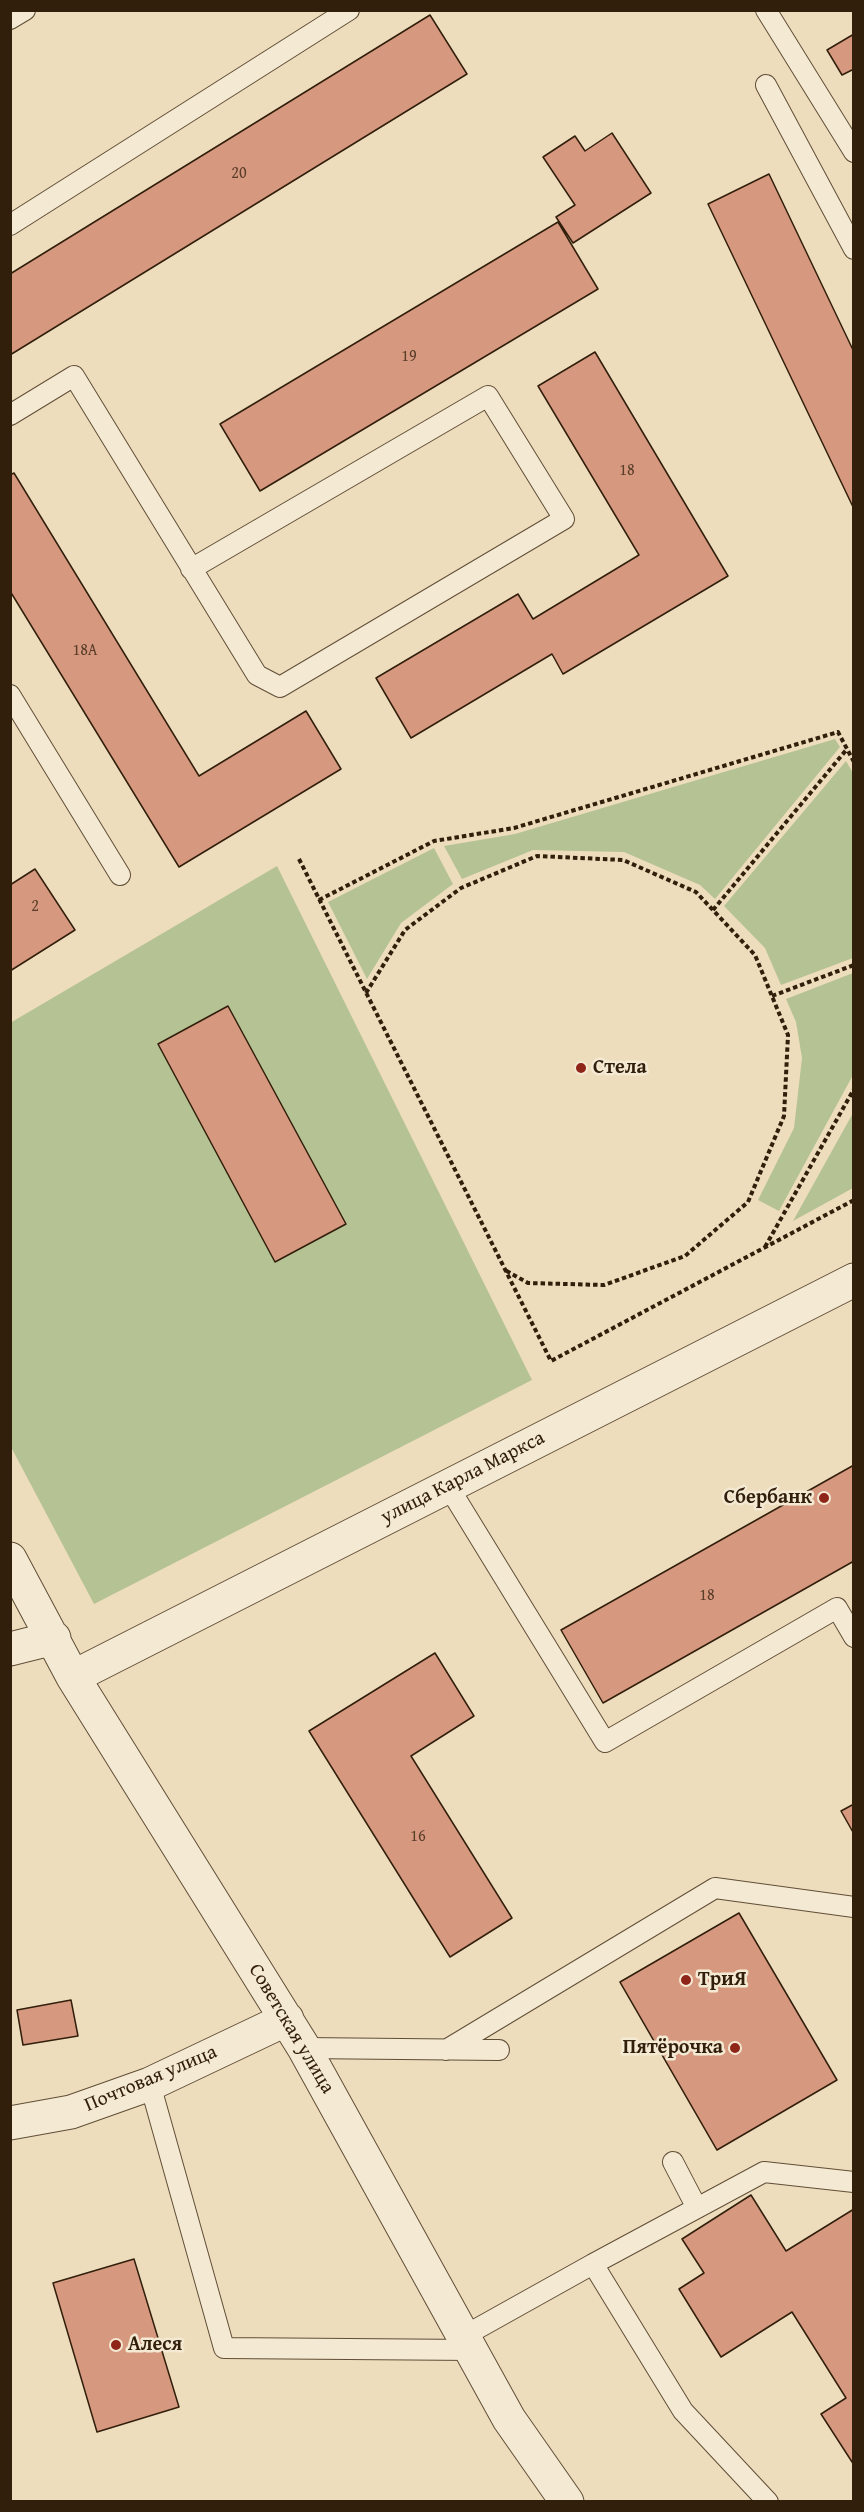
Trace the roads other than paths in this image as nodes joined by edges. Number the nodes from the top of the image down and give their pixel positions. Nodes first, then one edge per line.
1 (25, 10) edge
2 (349, 10) edge
3 (766, 10) edge
4 (10, 19) edge
5 (766, 85) dead end
6 (854, 152) edge
7 (10, 225) edge
8 (854, 249) edge
9 (10, 416) edge
10 (191, 568) junction
11 (10, 695) edge
12 (120, 875) dead end
13 (854, 1280) edge
14 (448, 1486) junction
15 (10, 1559) edge
16 (854, 1637) edge
17 (54, 1638) junction
18 (10, 1649) edge
19 (73, 1677) junction
20 (854, 1907) edge
21 (287, 2019) junction
22 (304, 2048) junction
23 (446, 2050) junction
24 (499, 2050) dead end
25 (150, 2084) junction
26 (10, 2123) edge
27 (673, 2162) dead end
28 (854, 2182) edge
29 (697, 2208) junction
30 (593, 2264) junction
31 (468, 2343) junction
32 (567, 2502) edge
33 (768, 2502) edge

1 - 4 lane
2 - 7 lane
3 - 6 lane
5 - 8 lane
9 - 10 lane
10 - 10 lane
11 - 12 lane
13 - 14 street, улица Карла Маркса
14 - 16 lane
14 - 19 street, улица Карла Маркса
15 - 17 street, Советская улица
17 - 18 street
17 - 19 street, Советская улица
19 - 21 street, Советская улица
20 - 23 lane
21 - 22 street, Советская улица
21 - 25 street, Почтовая улица
22 - 23 lane
22 - 31 street, Советская улица
23 - 24 lane
25 - 26 street, Почтовая улица
25 - 31 lane
27 - 29 lane
28 - 29 lane
29 - 30 lane
30 - 31 lane
30 - 33 lane
31 - 32 street, Советская улица

